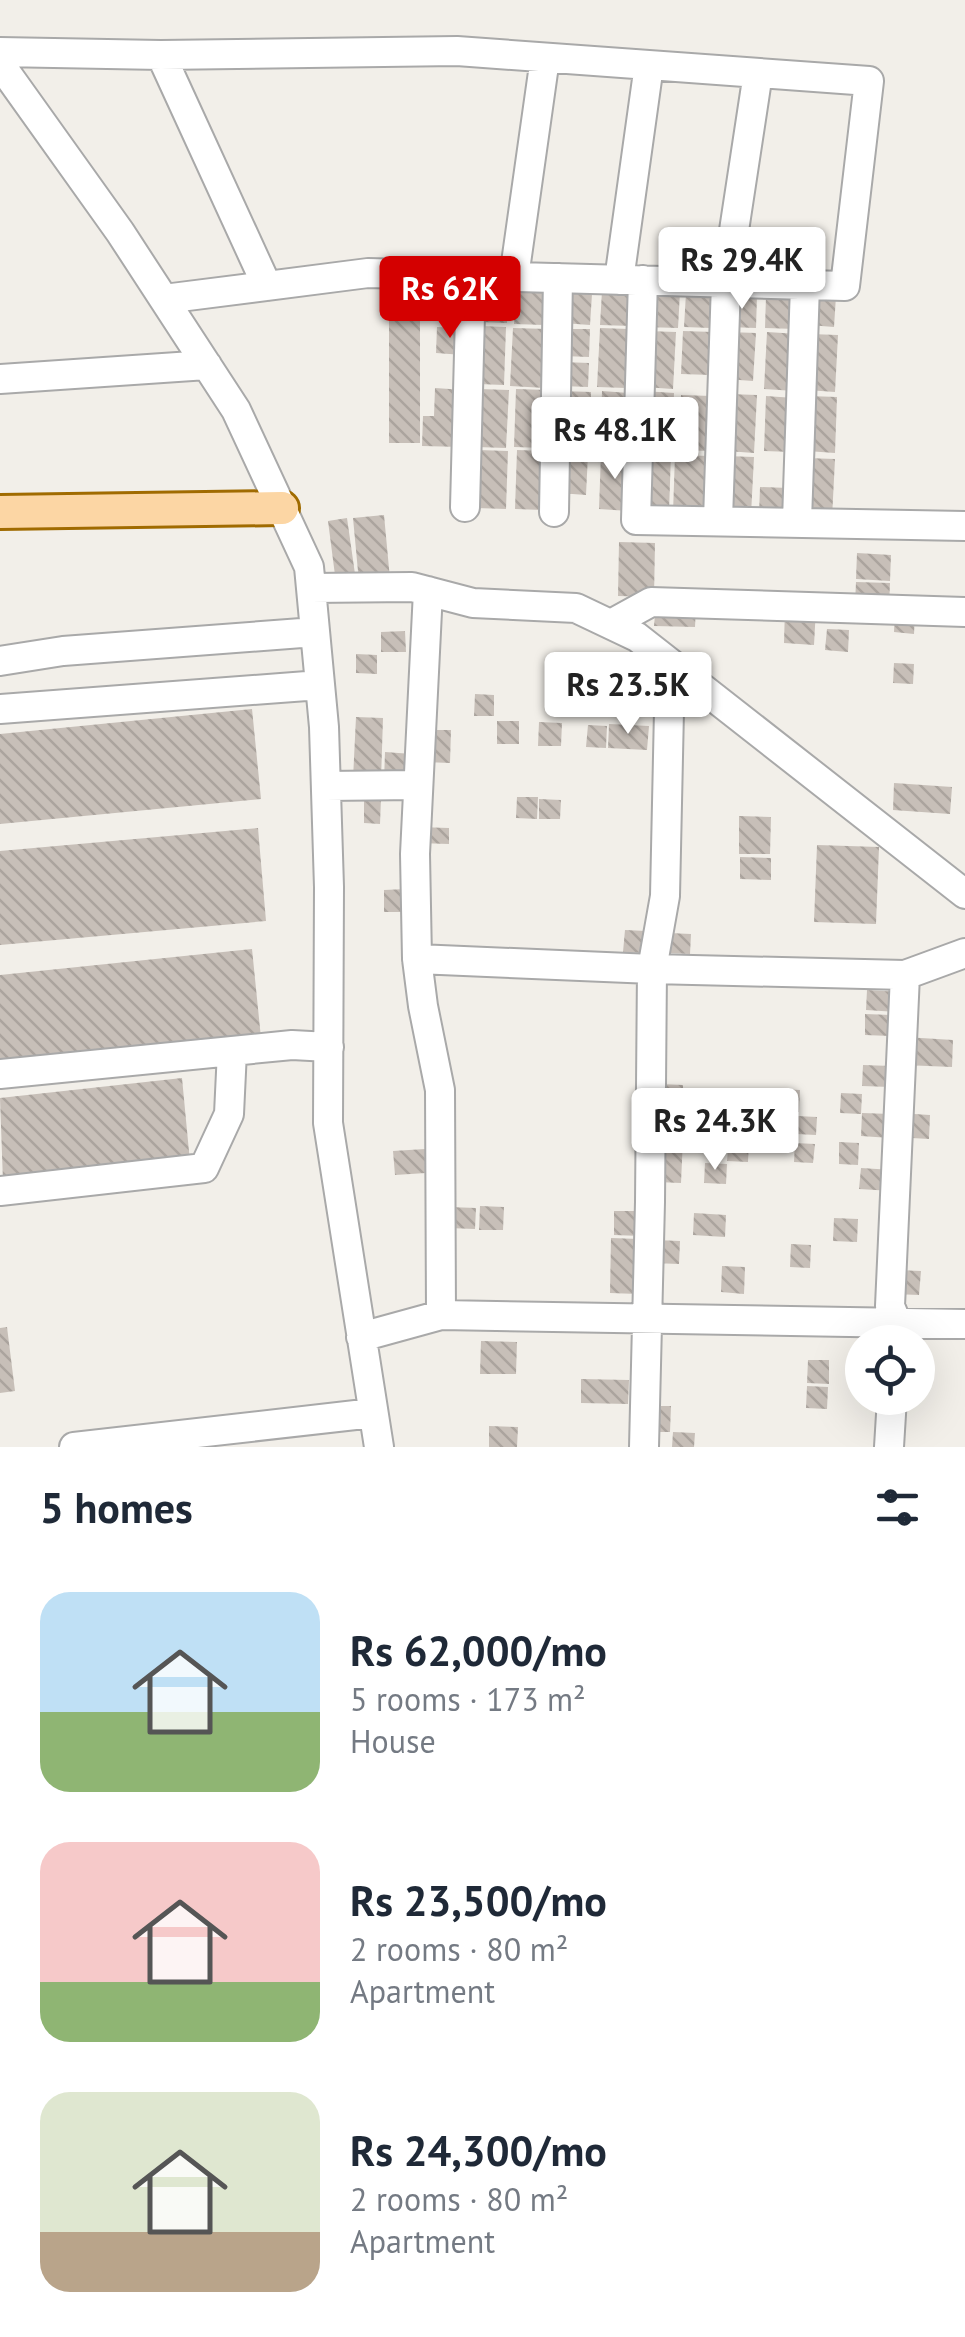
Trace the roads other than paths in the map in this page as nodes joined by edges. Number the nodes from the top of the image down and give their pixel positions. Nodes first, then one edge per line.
1 (0, 52) edge
2 (162, 55) junction
3 (545, 58) junction
4 (0, 64) edge
5 (649, 66) junction
6 (758, 73) junction
7 (471, 276) junction
8 (514, 276) junction
9 (558, 278) junction
10 (631, 280) junction
11 (726, 282) junction
12 (805, 284) junction
13 (267, 286) junction
14 (164, 299) junction
15 (206, 365) junction
16 (0, 380) edge
17 (466, 507) dead end
18 (282, 508) junction
19 (0, 512) edge
20 (554, 512) dead end
21 (718, 520) junction
22 (797, 521) junction
23 (965, 526) edge
24 (311, 588) junction
25 (428, 592) junction
26 (965, 612) edge
27 (611, 624) junction
28 (315, 632) junction
29 (0, 660) edge
30 (670, 664) junction
31 (320, 685) junction
32 (0, 709) edge
33 (416, 785) junction
34 (326, 786) junction
35 (965, 894) edge
36 (965, 953) edge
37 (418, 959) junction
38 (652, 969) junction
39 (905, 975) junction
40 (329, 1047) junction
41 (232, 1051) junction
42 (0, 1074) edge
43 (0, 1191) edge
44 (441, 1314) junction
45 (647, 1318) junction
46 (965, 1324) edge
47 (894, 1325) edge
48 (935, 1328) edge
49 (845, 1330) edge
50 (361, 1337) junction
51 (373, 1413) junction
52 (891, 1415) edge
53 (74, 1447) edge
54 (380, 1447) edge
55 (644, 1447) edge
56 (889, 1447) edge

1 - 2 street
2 - 3 street
2 - 13 street
3 - 5 street
3 - 8 street
4 - 14 street
5 - 6 street
5 - 10 street
6 - 11 street
6 - 12 street
7 - 8 street
7 - 13 street
7 - 17 street
8 - 9 street
9 - 10 street
9 - 20 street
10 - 11 street
10 - 21 street
11 - 12 street
11 - 21 street
12 - 22 street
13 - 14 street
14 - 15 street
15 - 16 street
15 - 18 street
18 - 19 main road
18 - 24 street
21 - 22 street
22 - 23 street
24 - 25 street
24 - 28 street
25 - 27 street
25 - 33 street
26 - 27 street
27 - 30 street
28 - 29 street
28 - 31 street
30 - 35 street
30 - 38 street
31 - 32 street
31 - 34 street
33 - 34 street
33 - 37 street
34 - 40 street
36 - 39 street
37 - 38 street
37 - 44 street
38 - 39 street
38 - 45 street
39 - 47 street
40 - 41 street
40 - 50 street
41 - 42 street
41 - 43 street
44 - 45 street
44 - 50 street
45 - 49 street
45 - 55 street
46 - 48 street
50 - 51 street
51 - 53 street
51 - 54 street
52 - 56 street

